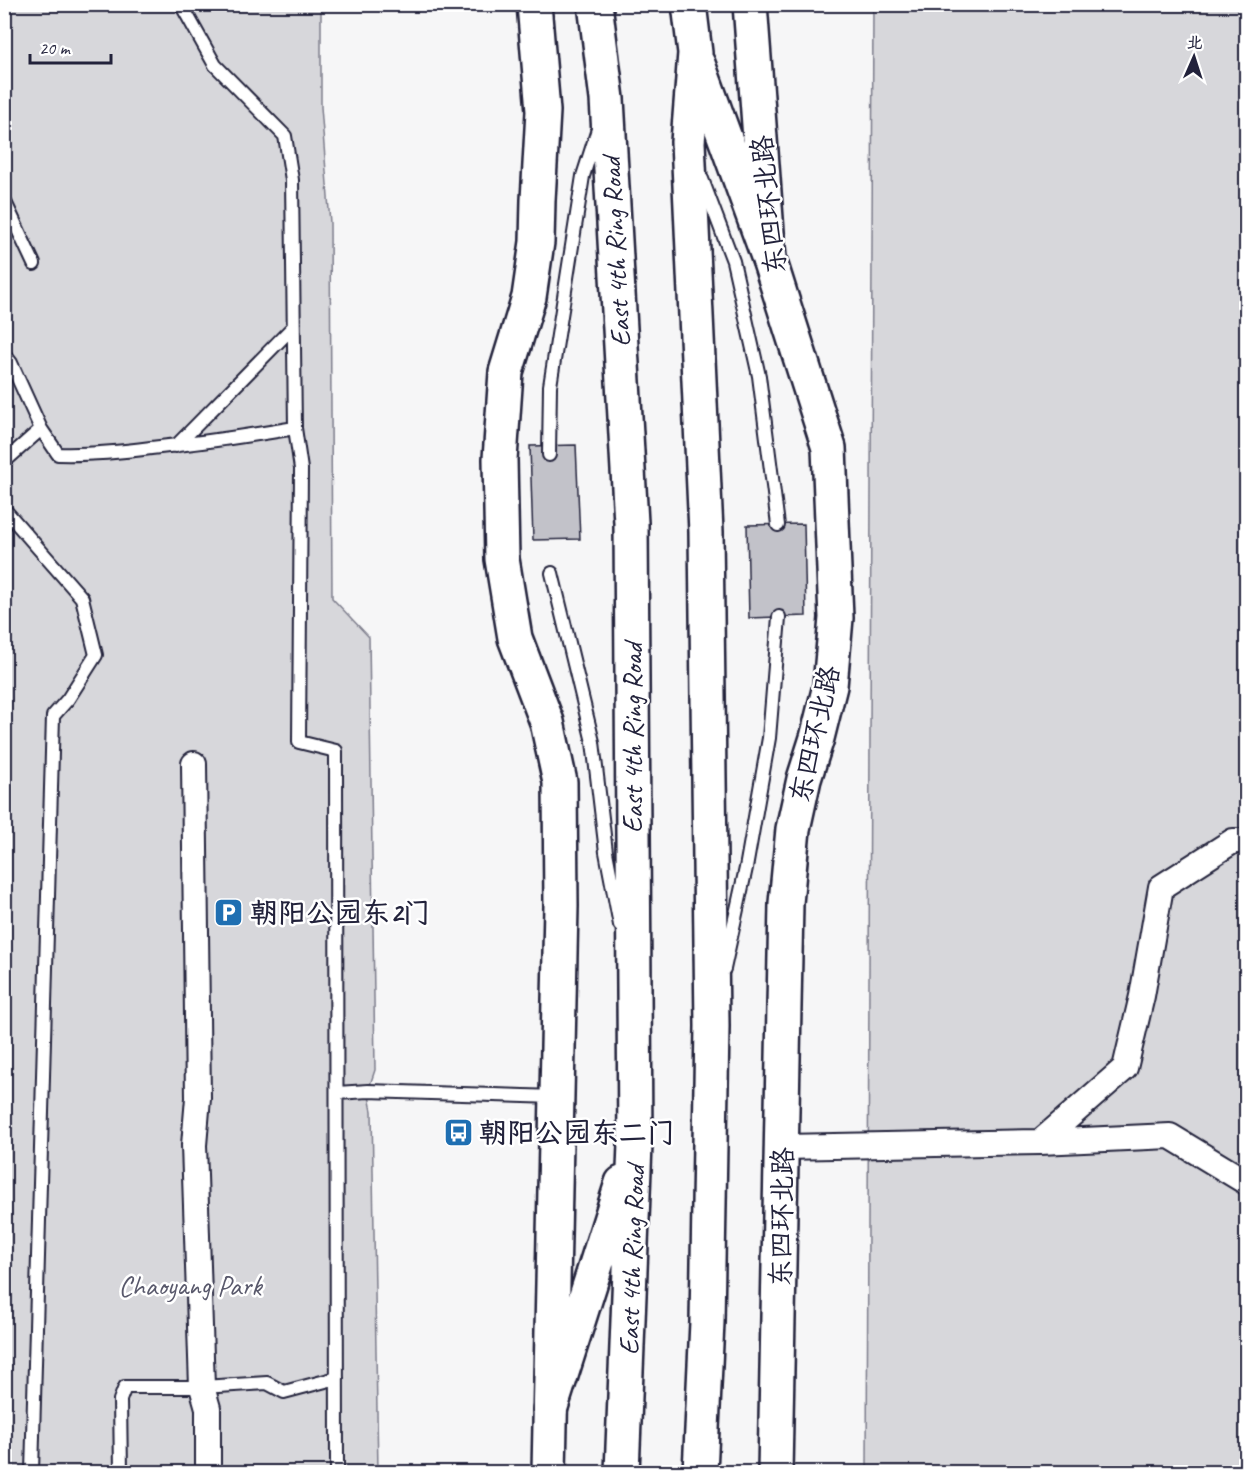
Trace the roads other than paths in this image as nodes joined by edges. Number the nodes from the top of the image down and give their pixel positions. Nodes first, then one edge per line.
1 (181, 4) edge
2 (534, 4) edge
3 (595, 4) edge
4 (689, 4) edge
5 (750, 4) edge
6 (694, 53) junction
7 (607, 99) junction
8 (688, 142) junction
9 (4, 200) edge
10 (769, 260) junction
11 (34, 264) dead end
12 (293, 327) junction
13 (4, 354) edge
14 (295, 428) junction
15 (41, 429) junction
16 (176, 446) junction
17 (549, 455) dead end
18 (4, 462) edge
19 (4, 509) edge
20 (778, 525) dead end
21 (552, 573) dead end
22 (779, 617) dead end
23 (194, 764) dead end
24 (1246, 841) edge
25 (633, 995) junction
26 (712, 1026) junction
27 (337, 1093) junction
28 (556, 1097) junction
29 (1040, 1142) junction
30 (635, 1144) junction
31 (783, 1147) junction
32 (1246, 1182) edge
33 (337, 1378) junction
34 (202, 1387) junction
35 (550, 1410) junction
36 (32, 1473) edge
37 (121, 1473) edge
38 (208, 1473) edge
39 (337, 1473) edge
40 (549, 1473) edge
41 (622, 1473) edge
42 (700, 1473) edge
43 (775, 1473) edge

1 - 12 lane
2 - 28 main road
3 - 7 main road, East 4th Ring Road
4 - 6 main road
5 - 10 main road, 东四环北路
6 - 8 main road
6 - 10 main road
7 - 17 lane
7 - 25 main road, East 4th Ring Road
8 - 20 lane
8 - 26 main road
9 - 11 lane
10 - 31 main road, 东四环北路
12 - 14 lane
12 - 16 lane
13 - 15 lane
14 - 16 lane
14 - 27 lane
15 - 16 lane
15 - 18 lane
19 - 36 lane
21 - 25 lane
22 - 26 lane
23 - 34 street
24 - 29 street
25 - 30 main road, East 4th Ring Road
26 - 42 main road
27 - 28 lane
27 - 33 lane
28 - 35 main road
29 - 31 street
29 - 32 street
30 - 35 main road
30 - 41 main road, East 4th Ring Road
31 - 43 main road, 东四环北路
33 - 34 lane
33 - 39 lane
34 - 37 lane
34 - 38 street
35 - 40 main road

